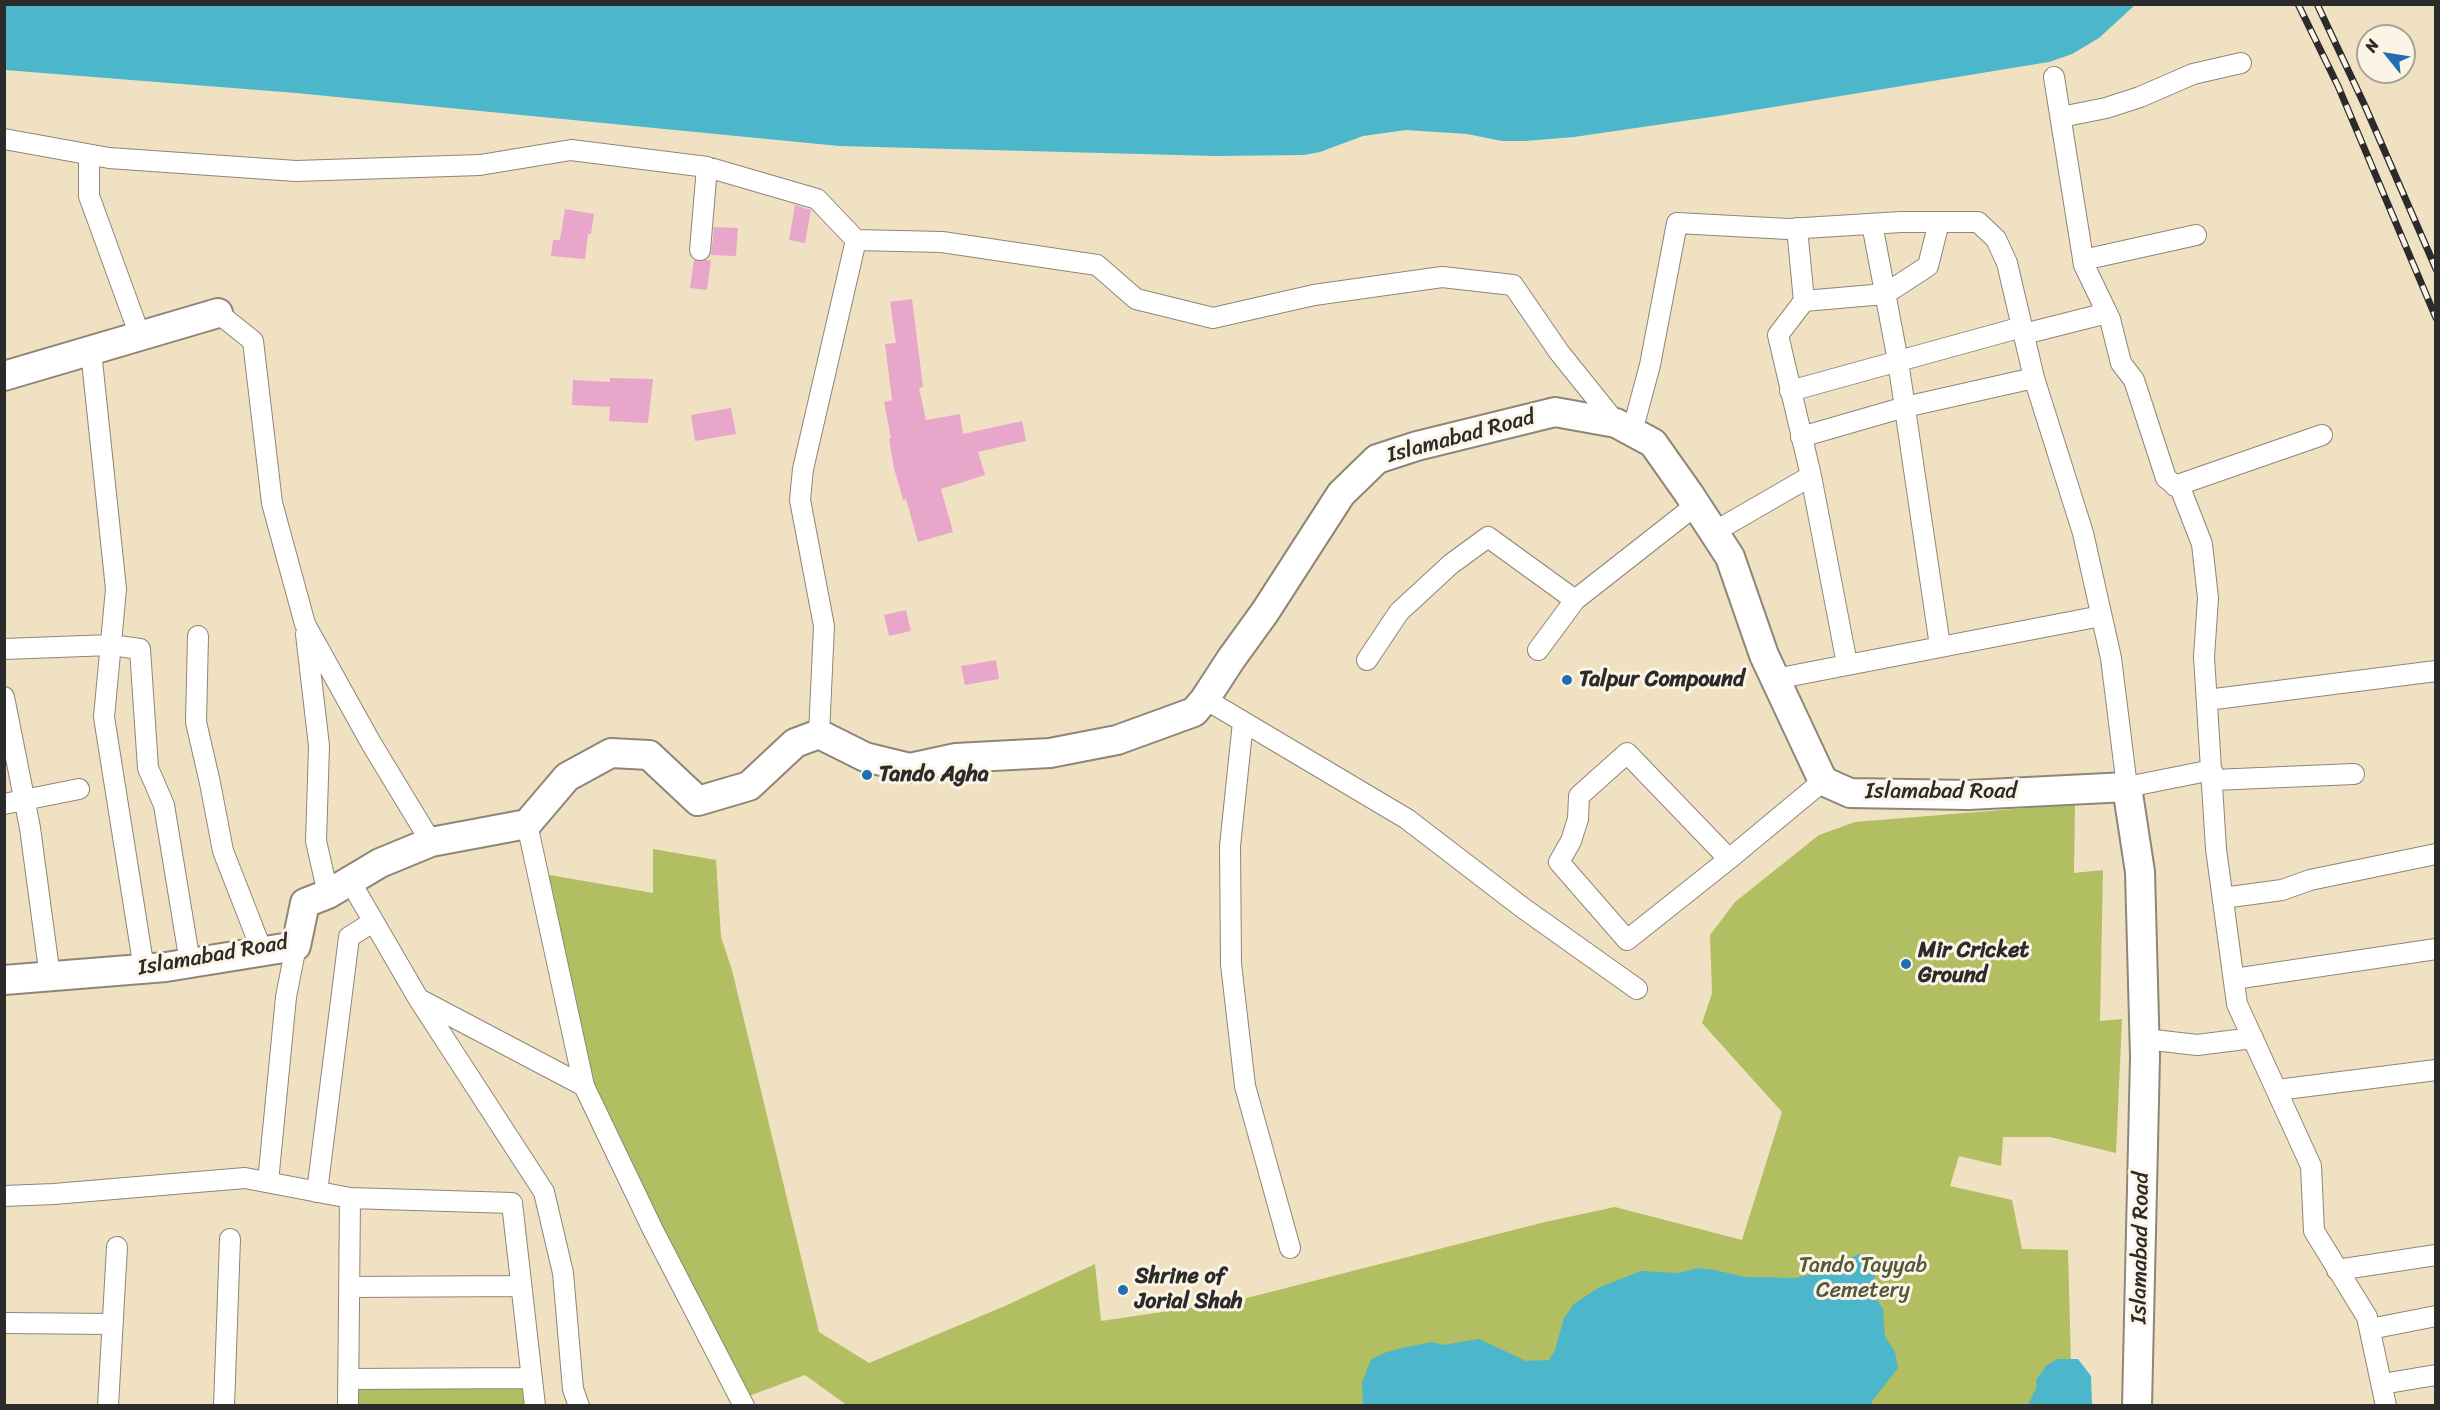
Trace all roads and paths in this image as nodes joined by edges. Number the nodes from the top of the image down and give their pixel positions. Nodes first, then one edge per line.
1 (2241, 63) dead end
2 (2054, 77) dead end
3 (2061, 117) junction
4 (4, 139) edge
5 (89, 155) junction
6 (707, 167) junction
7 (1939, 222) junction
8 (1872, 224) junction
9 (1797, 228) junction
10 (2196, 235) dead end
11 (856, 240) junction
12 (700, 250) dead end
13 (2083, 260) junction
14 (1886, 294) junction
15 (1804, 301) junction
16 (218, 313) joint
17 (2107, 313) junction
18 (2023, 331) junction
19 (140, 336) junction
20 (91, 351) junction
21 (1898, 361) junction
22 (4, 376) edge
23 (2034, 378) junction
24 (1790, 391) junction
25 (1905, 407) junction
26 (1624, 428) junction
27 (2322, 435) dead end
28 (1801, 437) junction
29 (1811, 476) junction
30 (2175, 486) junction
31 (1696, 504) junction
32 (1714, 532) junction
33 (1575, 600) junction
34 (2101, 616) junction
35 (305, 624) junction
36 (198, 636) dead end
37 (111, 645) junction
38 (1940, 646) junction
39 (4, 649) edge
40 (1538, 650) dead end
41 (1367, 660) dead end
42 (1847, 664) junction
43 (2436, 671) edge
44 (1775, 679) junction
45 (4, 697) edge
46 (1205, 699) junction
47 (2207, 700) junction
48 (1243, 722) junction
49 (819, 734) junction
50 (2354, 774) dead end
51 (2212, 775) junction
52 (1823, 781) junction
53 (2127, 787) junction
54 (79, 789) dead end
55 (24, 799) junction
56 (4, 804) edge
57 (527, 824) junction
58 (431, 842) junction
59 (2436, 854) edge
60 (1729, 859) junction
61 (339, 888) junction
62 (2223, 898) junction
63 (374, 922) junction
64 (296, 946) junction
65 (2436, 949) edge
66 (262, 951) junction
67 (190, 963) junction
68 (144, 969) junction
69 (50, 977) junction
70 (2234, 979) junction
71 (4, 980) edge
72 (1637, 989) dead end
73 (418, 998) junction
74 (2253, 1038) junction
75 (2145, 1039) junction
76 (2436, 1070) edge
77 (584, 1086) junction
78 (2277, 1090) junction
79 (268, 1182) junction
80 (317, 1192) junction
81 (4, 1196) edge
82 (350, 1198) junction
83 (230, 1239) dead end
84 (117, 1247) dead end
85 (1290, 1248) dead end
86 (2436, 1255) edge
87 (2337, 1270) junction
88 (521, 1286) junction
89 (349, 1287) junction
90 (2436, 1316) edge
91 (4, 1323) edge
92 (112, 1324) junction
93 (2370, 1329) junction
94 (2436, 1375) edge
95 (532, 1378) junction
96 (348, 1379) junction
97 (2382, 1384) junction
98 (108, 1406) edge
99 (224, 1406) edge
100 (348, 1406) edge
101 (535, 1406) edge
102 (579, 1406) edge
103 (744, 1406) edge
104 (2137, 1406) edge
105 (2386, 1406) edge

1 - 3 street
2 - 3 street
3 - 13 street
4 - 5 street
5 - 6 street
5 - 19 street
6 - 11 street
6 - 12 street
7 - 8 street
7 - 14 street
7 - 18 street
8 - 9 street
8 - 14 street
9 - 15 street
9 - 26 street
10 - 13 street
11 - 26 street
11 - 49 street
13 - 17 street
14 - 15 street
14 - 21 street
15 - 24 street
16 - 19 street
16 - 35 street
17 - 18 street
17 - 30 street
18 - 21 street
18 - 23 street
19 - 20 street
20 - 22 street
20 - 37 street
21 - 24 street
21 - 25 street
23 - 25 street
23 - 34 street
24 - 28 street
25 - 28 street
25 - 38 street
26 - 31 street, Islamabad Road
26 - 46 street, Islamabad Road
27 - 30 street
28 - 29 street
29 - 32 street
29 - 42 street
30 - 47 street
31 - 32 street, Islamabad Road
31 - 33 street
32 - 44 street, Islamabad Road
33 - 40 street
33 - 41 street
34 - 38 street
34 - 53 street
35 - 58 street
35 - 61 street
36 - 66 street
37 - 39 street
37 - 67 street
37 - 68 street
38 - 42 street
42 - 44 street
43 - 47 street
44 - 52 street, Islamabad Road
45 - 55 street
46 - 48 street
46 - 49 street, Islamabad Road
47 - 51 street
48 - 72 street
48 - 85 street
49 - 57 street
50 - 51 street
51 - 53 street
51 - 62 street
52 - 53 street, Islamabad Road
52 - 60 street
53 - 75 street, Islamabad Road
54 - 55 street
55 - 56 street
55 - 69 street
57 - 58 street, Islamabad Road
57 - 77 street
58 - 61 street, Islamabad Road
59 - 62 street
60 - 60 street
61 - 63 street
61 - 64 street, Islamabad Road
62 - 70 street
63 - 73 street
63 - 80 street
64 - 66 street, Islamabad Road
64 - 79 street
65 - 70 street
66 - 67 street, Islamabad Road
67 - 68 street, Islamabad Road
68 - 69 street, Islamabad Road
69 - 71 street, Islamabad Road
70 - 74 street
73 - 77 street
73 - 102 street
74 - 75 street
74 - 78 street
75 - 104 street, Islamabad Road
76 - 78 street
77 - 103 street
78 - 87 street
79 - 80 street
79 - 81 street
80 - 82 street
82 - 88 street
82 - 89 street
83 - 99 street
84 - 92 street
86 - 87 street
87 - 93 street
88 - 89 street
88 - 95 street
89 - 96 street
90 - 93 street
91 - 92 street
92 - 98 street
93 - 97 street
94 - 97 street
95 - 96 street
95 - 101 street
96 - 100 street
97 - 105 street

